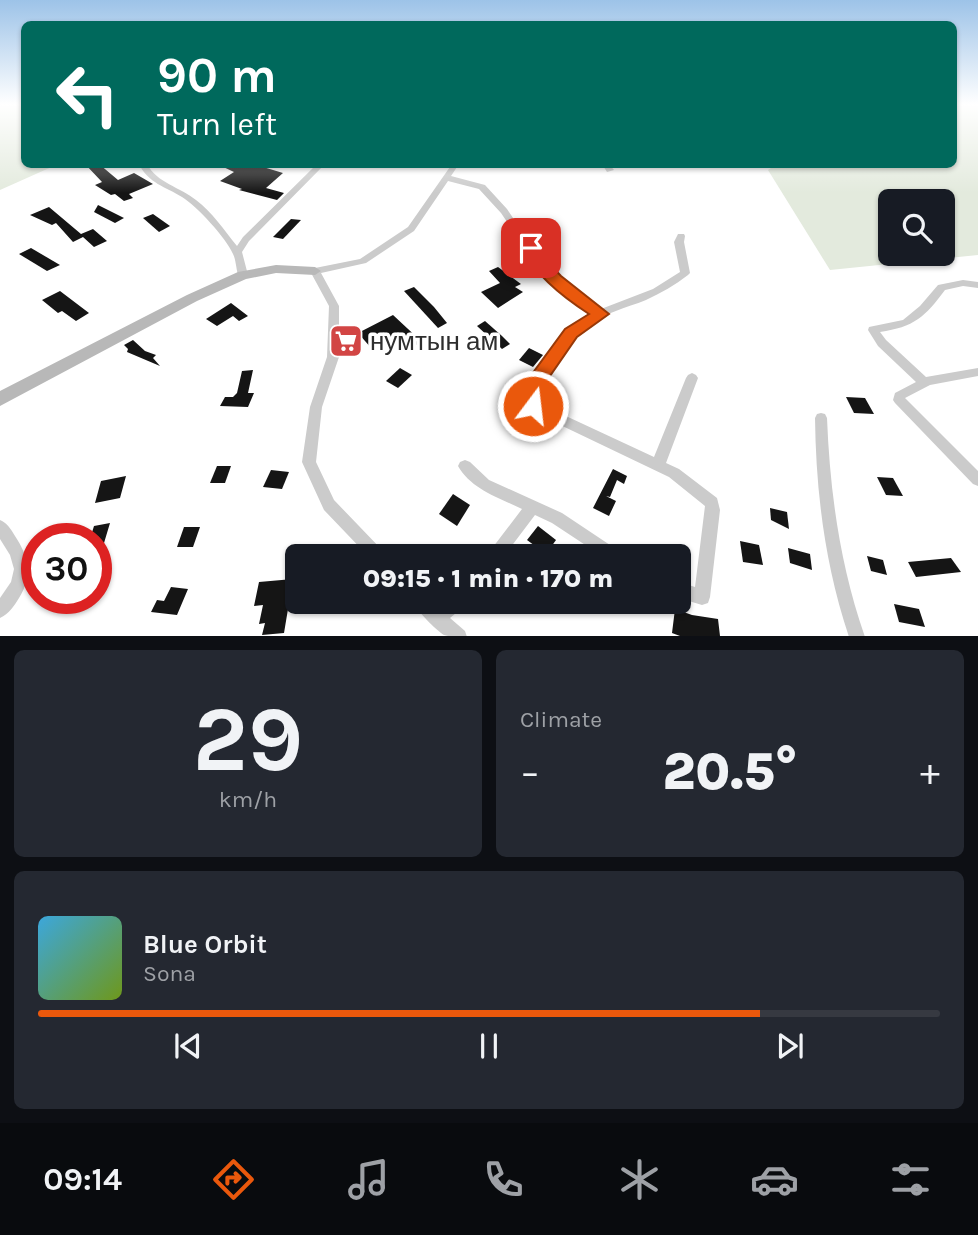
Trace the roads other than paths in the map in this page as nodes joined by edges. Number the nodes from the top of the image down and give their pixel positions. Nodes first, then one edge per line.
1 (144, 168) edge
2 (318, 168) edge
3 (454, 168) edge
4 (448, 178) junction
5 (681, 236) dead end
6 (237, 252) junction
7 (315, 271) junction
8 (243, 275) junction
9 (978, 285) edge
10 (601, 314) junction
11 (978, 372) edge
12 (692, 378) dead end
13 (925, 383) junction
14 (0, 399) edge
15 (821, 418) dead end
16 (659, 465) junction
17 (465, 466) dead end
18 (978, 480) edge
19 (531, 508) junction
20 (0, 527) edge
21 (366, 544) edge
22 (504, 544) edge
23 (598, 544) edge
24 (691, 594) edge
25 (0, 610) edge
26 (432, 614) edge
27 (443, 614) edge
28 (437, 619) junction
29 (459, 636) edge
30 (857, 636) edge

1 - 6 street
2 - 6 street
3 - 4 street
4 - 7 street
4 - 10 street
5 - 10 street
6 - 8 street
7 - 8 main road
7 - 21 street
8 - 14 main road
9 - 13 street
10 - 16 street
11 - 13 street
12 - 16 street
13 - 18 street
15 - 30 street
16 - 24 street
17 - 19 street
19 - 22 street
19 - 23 street
20 - 25 street
26 - 28 street
27 - 28 street
28 - 29 street

